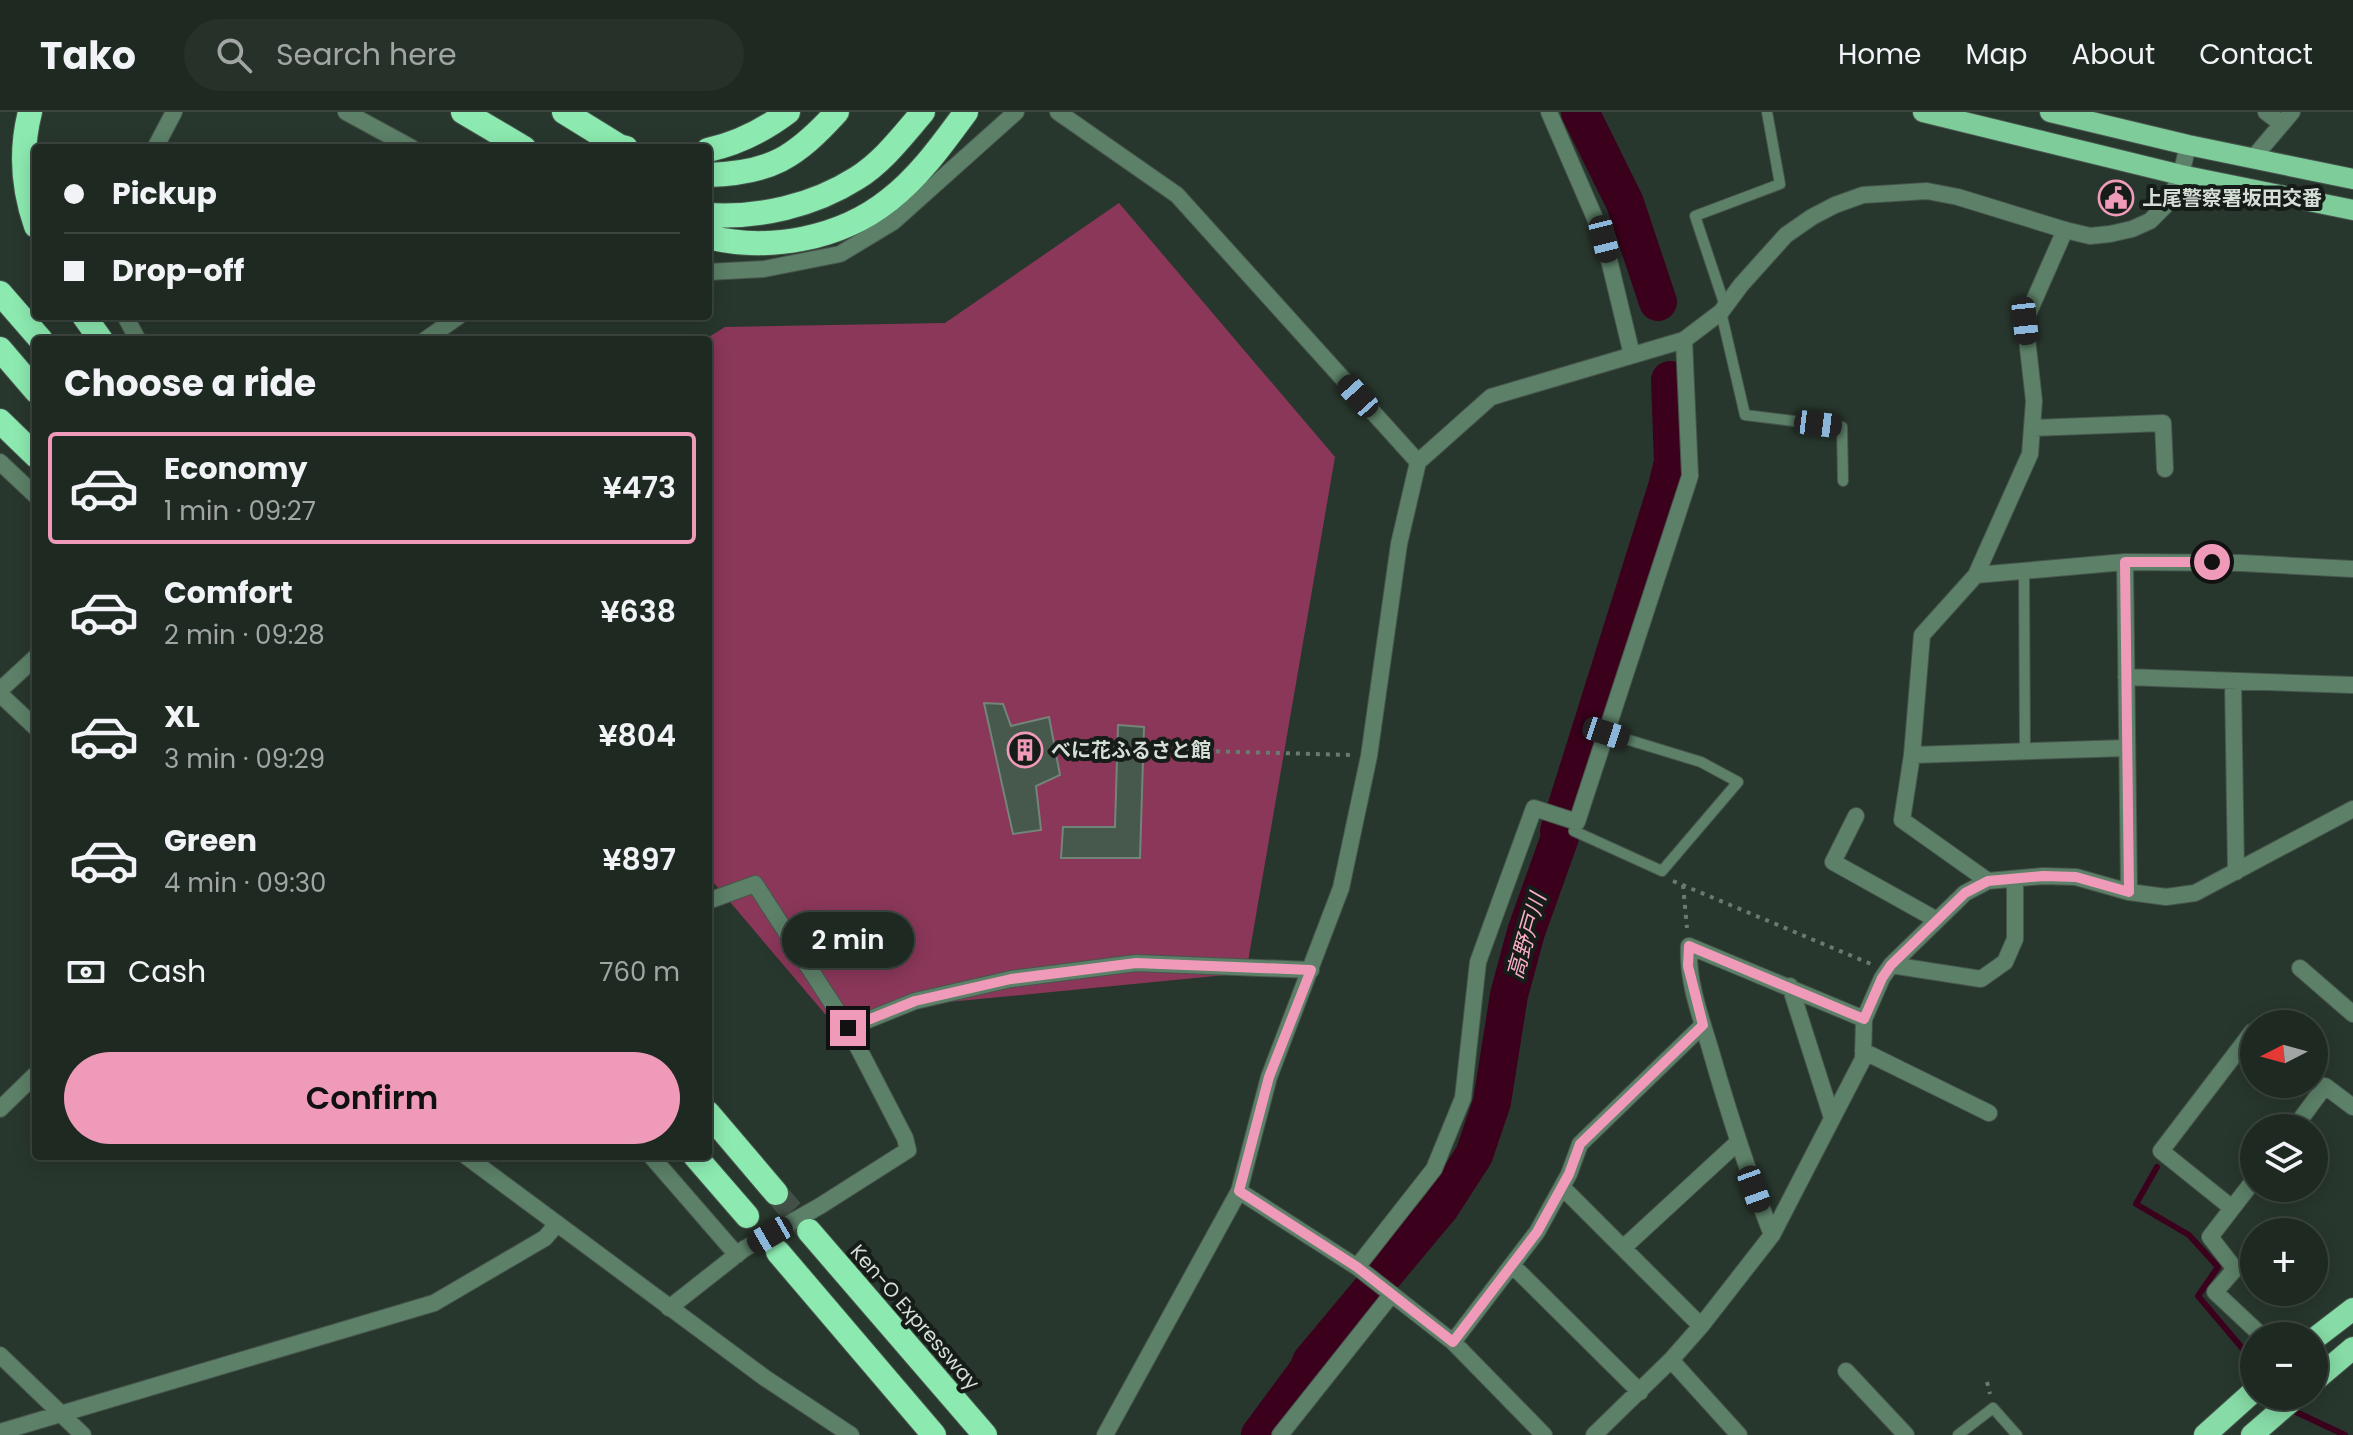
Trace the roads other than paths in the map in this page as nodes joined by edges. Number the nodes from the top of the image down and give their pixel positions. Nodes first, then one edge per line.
1 (30, 112) edge
2 (174, 112) edge
3 (346, 112) edge
4 (463, 112) edge
5 (564, 112) edge
6 (788, 112) edge
7 (837, 112) edge
8 (923, 112) edge
9 (966, 112) edge
10 (1016, 112) edge
11 (1058, 112) edge
12 (1549, 112) edge
13 (1767, 112) edge
14 (1923, 112) edge
15 (2050, 112) edge
16 (2266, 112) edge
17 (2287, 118) edge
18 (157, 144) edge
19 (405, 144) edge
20 (517, 144) edge
21 (617, 144) edge
22 (2188, 145) junction
23 (712, 149) edge
24 (2253, 158) junction
25 (712, 175) edge
26 (2181, 175) junction
27 (2353, 179) edge
28 (2353, 210) edge
29 (32, 214) edge
30 (712, 215) edge
31 (2065, 230) junction
32 (712, 238) edge
33 (712, 272) edge
34 (0, 293) edge
35 (1723, 309) junction
36 (453, 320) edge
37 (38, 336) edge
38 (431, 336) edge
39 (1684, 340) junction
40 (0, 349) edge
41 (1632, 355) junction
42 (32, 386) edge
43 (0, 421) edge
44 (2032, 428) junction
45 (32, 452) edge
46 (0, 462) edge
47 (1418, 462) junction
48 (2165, 469) dead end
49 (1843, 481) dead end
50 (32, 492) edge
51 (2125, 562) junction
52 (2353, 569) edge
53 (2024, 571) junction
54 (1976, 575) junction
55 (32, 661) edge
56 (2126, 677) junction
57 (2233, 681) junction
58 (2353, 685) edge
59 (0, 692) edge
60 (32, 724) edge
61 (1606, 733) junction
62 (2126, 748) junction
63 (2025, 751) junction
64 (1912, 755) junction
65 (2353, 809) edge
66 (1856, 816) dead end
67 (1577, 822) junction
68 (2236, 872) junction
69 (2015, 879) junction
70 (1988, 881) junction
71 (2129, 892) junction
72 (712, 900) edge
73 (1937, 920) junction
74 (1889, 968) junction
75 (2300, 968) dead end
76 (1311, 970) junction
77 (1790, 986) junction
78 (2353, 1014) edge
79 (1864, 1019) junction
80 (1703, 1025) junction
81 (848, 1028) junction
82 (2240, 1048) edge
83 (1863, 1051) junction
84 (32, 1078) edge
85 (2328, 1088) edge
86 (2353, 1107) edge
87 (0, 1109) edge
88 (1989, 1113) dead end
89 (712, 1118) edge
90 (1832, 1118) junction
91 (1737, 1143) junction
92 (471, 1160) edge
93 (654, 1160) edge
94 (698, 1160) edge
95 (1562, 1187) junction
96 (1239, 1191) junction
97 (776, 1193) tunnel mouth
98 (2240, 1198) edge
99 (2232, 1208) junction
100 (747, 1216) dead end
101 (557, 1224) junction
102 (809, 1231) tunnel mouth
103 (1772, 1235) junction
104 (1623, 1248) junction
105 (778, 1252) dead end
106 (737, 1255) junction
107 (1513, 1266) junction
108 (1357, 1267) junction
109 (1392, 1294) junction
110 (669, 1308) junction
111 (2353, 1309) edge
112 (2247, 1322) edge
113 (1701, 1326) junction
114 (2328, 1328) edge
115 (1453, 1342) junction
116 (2353, 1348) edge
117 (0, 1355) edge
118 (1671, 1360) junction
119 (2328, 1369) edge
120 (1846, 1371) dead end
121 (1640, 1392) junction
122 (2240, 1404) edge
123 (2282, 1410) edge
124 (60, 1414) junction
125 (0, 1432) edge
126 (2256, 1434) edge
127 (83, 1435) edge
128 (851, 1435) edge
129 (934, 1435) edge
130 (985, 1435) edge
131 (1105, 1435) edge
132 (1280, 1435) edge
133 (1544, 1435) edge
134 (1594, 1435) edge
135 (1739, 1435) edge
136 (1906, 1435) edge
137 (1958, 1435) edge
138 (2017, 1435) edge
139 (2205, 1435) edge

1 - 29 highway
2 - 18 street
3 - 19 street
4 - 20 highway
5 - 21 highway
6 - 23 highway
7 - 25 highway
8 - 30 highway
9 - 32 highway
10 - 33 street
11 - 47 street
12 - 41 street
13 - 35 lane
14 - 26 main road
15 - 22 main road
16 - 17 street
17 - 24 street
22 - 24 main road
22 - 26 street
24 - 27 main road
26 - 28 main road
26 - 31 street
31 - 35 street
31 - 44 street
34 - 37 highway
35 - 39 street
35 - 49 lane
36 - 38 street
39 - 41 street
39 - 61 street
40 - 42 highway
41 - 47 street
43 - 45 highway
44 - 48 street
44 - 54 street
46 - 50 street
47 - 76 street
51 - 52 street
51 - 53 street
51 - 56 street
53 - 54 street
53 - 63 lane
54 - 64 street
55 - 59 street
56 - 57 street
56 - 62 street
57 - 58 street
57 - 68 street
59 - 60 street
61 - 67 street
61 - 67 lane
62 - 63 street
62 - 71 street
63 - 64 street
64 - 70 street
65 - 68 street
66 - 73 street
67 - 108 street
68 - 71 street
69 - 70 street
69 - 71 street
69 - 74 street
70 - 73 street
72 - 81 street
73 - 74 street
74 - 79 street
75 - 78 street
76 - 81 street
76 - 96 street
77 - 79 street
77 - 80 street
77 - 90 street
79 - 83 street
80 - 91 street
80 - 95 street
81 - 106 street
82 - 99 street
83 - 88 street
83 - 90 street
84 - 87 street
85 - 86 street
89 - 97 highway
90 - 103 street
91 - 103 street
91 - 104 street
92 - 101 street
93 - 106 street
94 - 100 highway
95 - 104 street
95 - 107 street
96 - 108 street
96 - 131 street
98 - 99 street
99 - 112 street
101 - 110 street
101 - 124 street
102 - 130 highway, Ken-O Expressway
103 - 113 street
104 - 113 street
105 - 129 highway
106 - 110 street
107 - 115 street
107 - 121 street
108 - 109 street
109 - 115 street
109 - 132 street
110 - 128 street
111 - 114 highway
113 - 118 street
115 - 133 street
116 - 119 highway
117 - 124 street
118 - 121 street
118 - 135 street
120 - 136 street
121 - 134 street
122 - 139 highway
123 - 126 highway
124 - 125 street
124 - 127 street
137 - 138 lane

